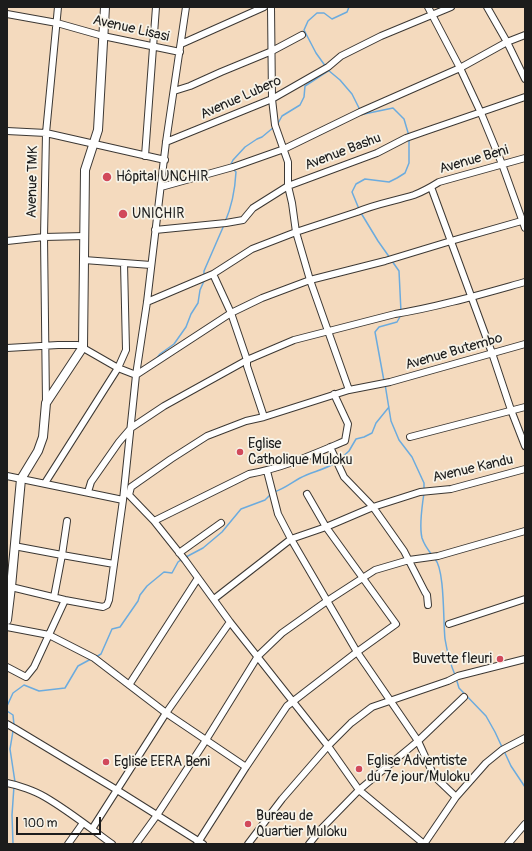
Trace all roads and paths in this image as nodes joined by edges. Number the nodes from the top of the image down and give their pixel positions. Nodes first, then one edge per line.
1 (58, 7) edge
2 (105, 7) edge
3 (156, 7) edge
4 (186, 7) edge
5 (264, 7) edge
6 (271, 7) edge
7 (428, 7) edge
8 (451, 7) edge
9 (487, 7) edge
10 (7, 14) edge
11 (432, 15) junction
12 (57, 23) junction
13 (302, 35) dead end
14 (525, 35) edge
15 (103, 36) junction
16 (507, 42) junction
17 (181, 44) junction
18 (152, 46) junction
19 (272, 51) junction
20 (180, 52) junction
21 (460, 68) junction
22 (525, 79) edge
23 (174, 91) junction
24 (525, 98) edge
25 (272, 99) junction
26 (481, 113) junction
27 (7, 131) edge
28 (46, 133) junction
29 (166, 142) junction
30 (94, 144) junction
31 (284, 149) junction
32 (145, 156) junction
33 (525, 158) edge
34 (165, 160) junction
35 (502, 164) junction
36 (288, 186) junction
37 (161, 187) junction
38 (431, 187) junction
39 (524, 221) edge
40 (525, 228) edge
41 (155, 230) junction
42 (296, 232) junction
43 (85, 236) junction
44 (44, 237) junction
45 (7, 240) edge
46 (450, 241) junction
47 (84, 260) junction
48 (124, 263) junction
49 (151, 265) junction
50 (213, 274) junction
51 (310, 280) junction
52 (525, 282) edge
53 (471, 296) junction
54 (147, 302) junction
55 (232, 313) junction
56 (328, 331) junction
57 (525, 344) edge
58 (45, 346) junction
59 (83, 347) junction
60 (7, 348) edge
61 (492, 354) junction
62 (247, 360) junction
63 (118, 368) junction
64 (136, 375) junction
65 (350, 390) junction
66 (334, 394) junction
67 (46, 403) junction
68 (525, 407) edge
69 (511, 410) junction
70 (264, 417) junction
71 (131, 428) junction
72 (410, 437) dead end
73 (525, 446) edge
74 (330, 447) junction
75 (525, 469) edge
76 (267, 471) junction
77 (7, 476) edge
78 (21, 479) junction
79 (45, 484) junction
80 (88, 492) junction
81 (307, 494) dead end
82 (125, 497) junction
83 (373, 507) junction
84 (67, 521) dead end
85 (154, 521) junction
86 (221, 523) dead end
87 (326, 527) junction
88 (525, 531) edge
89 (291, 539) junction
90 (14, 546) junction
91 (62, 555) junction
92 (182, 556) junction
93 (409, 560) junction
94 (114, 564) junction
95 (198, 578) junction
96 (363, 578) junction
97 (10, 588) edge
98 (54, 597) junction
99 (214, 599) junction
100 (525, 599) edge
101 (65, 600) junction
102 (327, 601) junction
103 (428, 605) dead end
104 (7, 616) edge
105 (7, 620) edge
106 (230, 622) junction
107 (449, 624) dead end
108 (7, 626) edge
109 (49, 635) junction
110 (357, 652) junction
111 (258, 656) junction
112 (525, 659) edge
113 (7, 667) edge
114 (129, 685) junction
115 (464, 697) dead end
116 (391, 701) junction
117 (293, 702) junction
118 (166, 713) junction
119 (7, 724) edge
120 (525, 738) edge
121 (206, 740) junction
122 (418, 741) junction
123 (328, 746) junction
124 (246, 767) junction
125 (13, 784) edge
126 (117, 790) junction
127 (359, 790) junction
128 (456, 797) junction
129 (157, 815) junction
130 (83, 823) junction
131 (525, 824) edge
132 (92, 829) junction
133 (199, 843) edge
134 (68, 844) edge
135 (112, 844) edge
136 (136, 844) edge
137 (248, 844) edge
138 (309, 844) edge
139 (424, 844) edge
140 (508, 844) edge

1 - 12 street, Avenue TMK
2 - 15 street
3 - 18 street
4 - 17 street
5 - 17 street, Avenue Lisasi
6 - 19 street
7 - 11 street
8 - 11 street, Avenue Lubero
9 - 16 street
10 - 12 street, Avenue Lisasi
11 - 21 street
11 - 25 street, Avenue Lubero
12 - 15 street, Avenue Lisasi
12 - 28 street, Avenue TMK
13 - 19 street
14 - 16 street
15 - 18 street, Avenue Lisasi
15 - 30 street
16 - 21 street
16 - 22 street
17 - 20 street
18 - 20 street, Avenue Lisasi
18 - 32 street
19 - 23 street
19 - 25 street
20 - 23 street
21 - 26 street
21 - 31 street
23 - 29 street
24 - 26 street, Avenue Bashu
25 - 29 street, Avenue Lubero
25 - 31 street
26 - 35 street
26 - 36 street, Avenue Bashu
27 - 28 street
28 - 30 street
28 - 44 street, Avenue TMK
29 - 34 street
30 - 32 street
30 - 43 street
31 - 36 street
31 - 37 street
32 - 34 street
33 - 35 street, Avenue Beni
34 - 37 street
35 - 38 street, Avenue Beni
35 - 39 street
36 - 41 street, Avenue Bashu
36 - 42 street
37 - 41 street
38 - 42 street, Avenue Beni
38 - 46 street
39 - 40 street
39 - 46 street
41 - 49 street
42 - 50 street, Avenue Beni
42 - 51 street
43 - 44 street
43 - 47 street
44 - 45 street
44 - 58 street, Avenue TMK
46 - 51 street
46 - 53 street
47 - 48 street
47 - 59 street
48 - 49 street
48 - 63 street
49 - 54 street
50 - 54 street, Avenue Beni
50 - 55 street
51 - 55 street
51 - 56 street
52 - 53 street
53 - 56 street
53 - 61 street
54 - 64 street
55 - 62 street
55 - 64 street
56 - 62 street
56 - 65 street
57 - 61 street, Avenue Butembo
58 - 59 street
58 - 60 street
58 - 67 street, Avenue TMK
59 - 63 street
59 - 67 street
61 - 65 street, Avenue Butembo
61 - 69 street
62 - 70 street
62 - 71 street
63 - 64 street
63 - 79 street
64 - 71 street
65 - 66 street, Avenue Butembo
66 - 70 street, Avenue Butembo
66 - 74 street
67 - 78 street
68 - 69 street
69 - 72 street
69 - 73 street
70 - 82 street, Avenue Butembo
71 - 80 street
71 - 82 street
74 - 76 street
74 - 83 street
75 - 83 street, Avenue Kandu
76 - 85 street
76 - 89 street
77 - 78 street
78 - 79 street
78 - 90 street
79 - 80 street
80 - 82 street
81 - 87 street
82 - 85 street
82 - 94 street
83 - 87 street, Avenue Kandu
83 - 93 street
84 - 91 street
85 - 92 street
86 - 92 street
87 - 89 street, Avenue Kandu
87 - 96 street
88 - 93 street
89 - 99 street, Avenue Kandu
89 - 102 street
90 - 91 street
90 - 97 street
91 - 94 street
91 - 98 street
92 - 95 street
93 - 96 street
93 - 103 street
94 - 101 street
95 - 99 street
95 - 114 street
96 - 102 street
96 - 110 street
97 - 98 street
97 - 104 street
98 - 101 street
99 - 106 street
100 - 107 street
101 - 109 street
102 - 110 street
102 - 111 street
104 - 105 street
106 - 111 street
106 - 118 street
108 - 109 street
109 - 113 street
109 - 114 street
110 - 116 street
110 - 117 street
111 - 117 street
111 - 121 street
112 - 116 street
114 - 118 street
115 - 122 street
116 - 122 street
116 - 123 street
117 - 123 street
117 - 124 street
118 - 121 street
118 - 126 street
119 - 126 street
120 - 128 street
121 - 124 street
121 - 129 street
122 - 127 street
122 - 128 street
123 - 127 street
123 - 137 street
124 - 133 street
125 - 130 street
126 - 129 street
126 - 132 street
127 - 138 street
127 - 139 street
128 - 139 street
129 - 133 street
129 - 136 street
130 - 132 street
130 - 134 street
131 - 140 street
132 - 135 street

